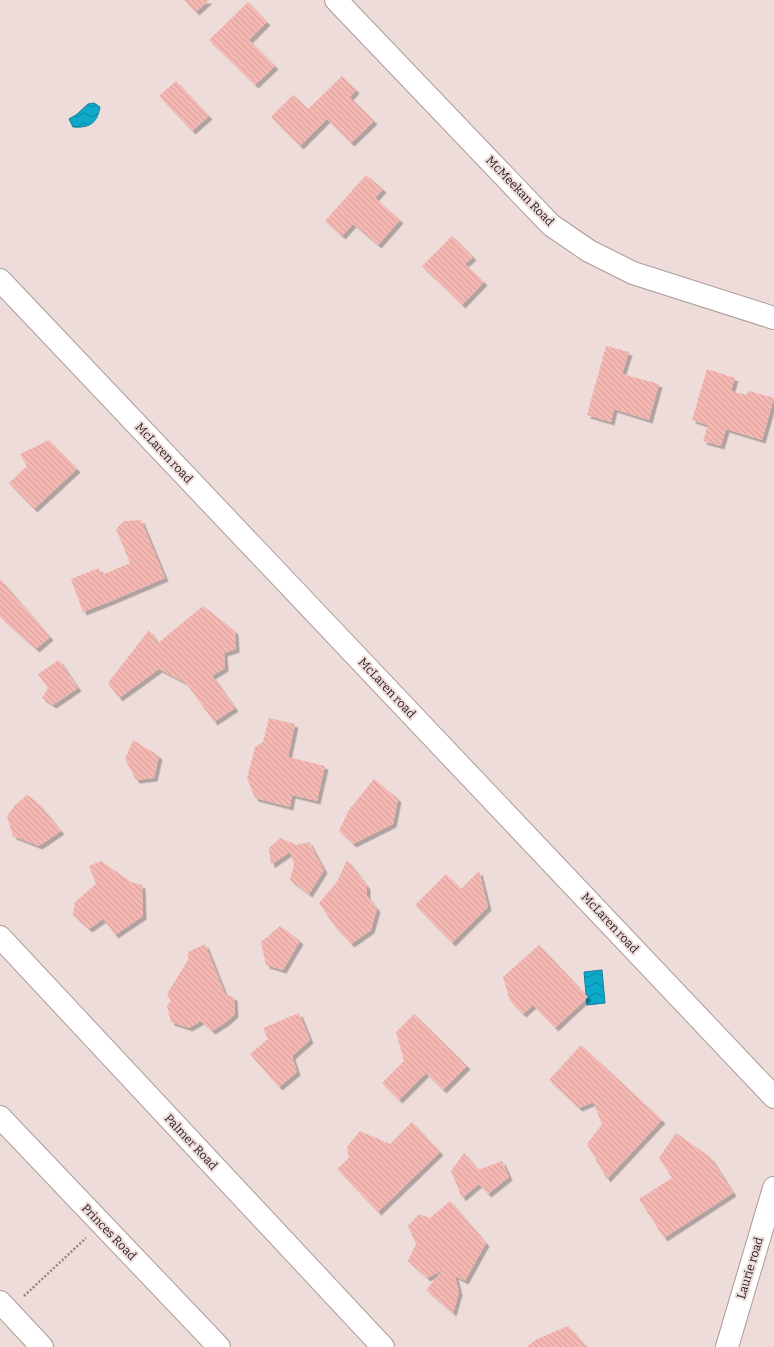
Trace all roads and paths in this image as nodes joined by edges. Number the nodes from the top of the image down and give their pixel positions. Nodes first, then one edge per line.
1 (336, 0) edge
2 (0, 280) edge
3 (774, 318) edge
4 (0, 937) edge
5 (774, 1097) edge
6 (0, 1117) edge
7 (774, 1188) edge
8 (101, 1224) junction
9 (4, 1306) edge
10 (42, 1347) edge
11 (219, 1347) edge
12 (382, 1347) edge
13 (727, 1347) edge

1 - 3 street, McMeekan Road
2 - 5 street, McLaren road
4 - 12 street, Palmer Road
6 - 8 street, Princes Road
7 - 13 street, Laurie road
8 - 9 path
8 - 11 street, Princes Road
9 - 10 street

